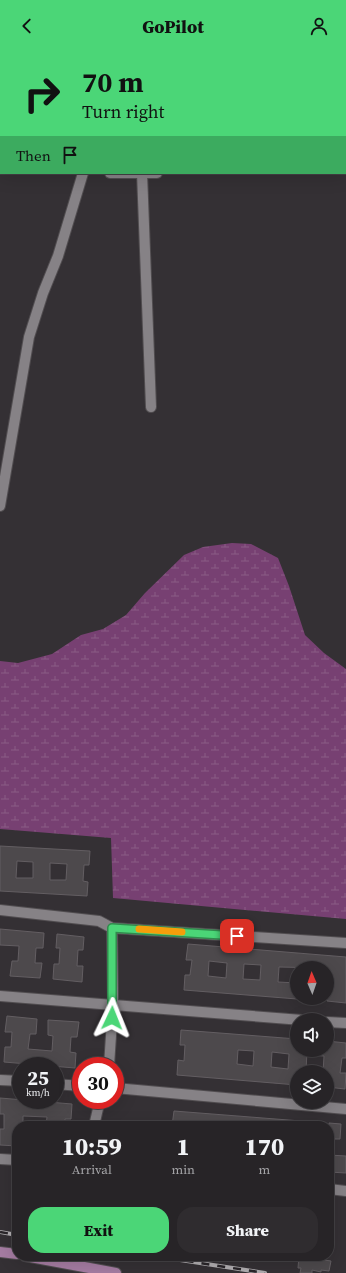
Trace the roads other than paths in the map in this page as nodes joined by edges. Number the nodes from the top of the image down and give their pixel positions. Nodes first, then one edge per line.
1 (83, 174) edge
2 (142, 174) edge
3 (152, 407) dead end
4 (0, 506) edge
5 (0, 910) edge
6 (112, 928) junction
7 (346, 942) edge
8 (0, 996) edge
9 (113, 1005) junction
10 (290, 1019) edge
11 (334, 1023) edge
12 (346, 1024) edge
13 (109, 1057) edge
14 (0, 1080) edge
15 (12, 1081) edge
16 (124, 1089) edge
17 (98, 1109) edge
18 (346, 1110) edge
19 (95, 1121) edge
20 (0, 1159) edge
21 (12, 1160) edge
22 (334, 1190) edge
23 (346, 1191) edge
24 (0, 1252) edge
25 (12, 1253) edge
26 (44, 1261) edge
27 (74, 1269) edge
28 (116, 1273) edge

1 - 4 street
2 - 3 street
5 - 6 street
6 - 7 street
6 - 9 street
8 - 9 street
9 - 10 street
9 - 13 street
11 - 12 street
14 - 15 street
16 - 18 street
17 - 19 street
20 - 21 street
22 - 23 street
24 - 25 main road
26 - 27 main road
27 - 28 main road

